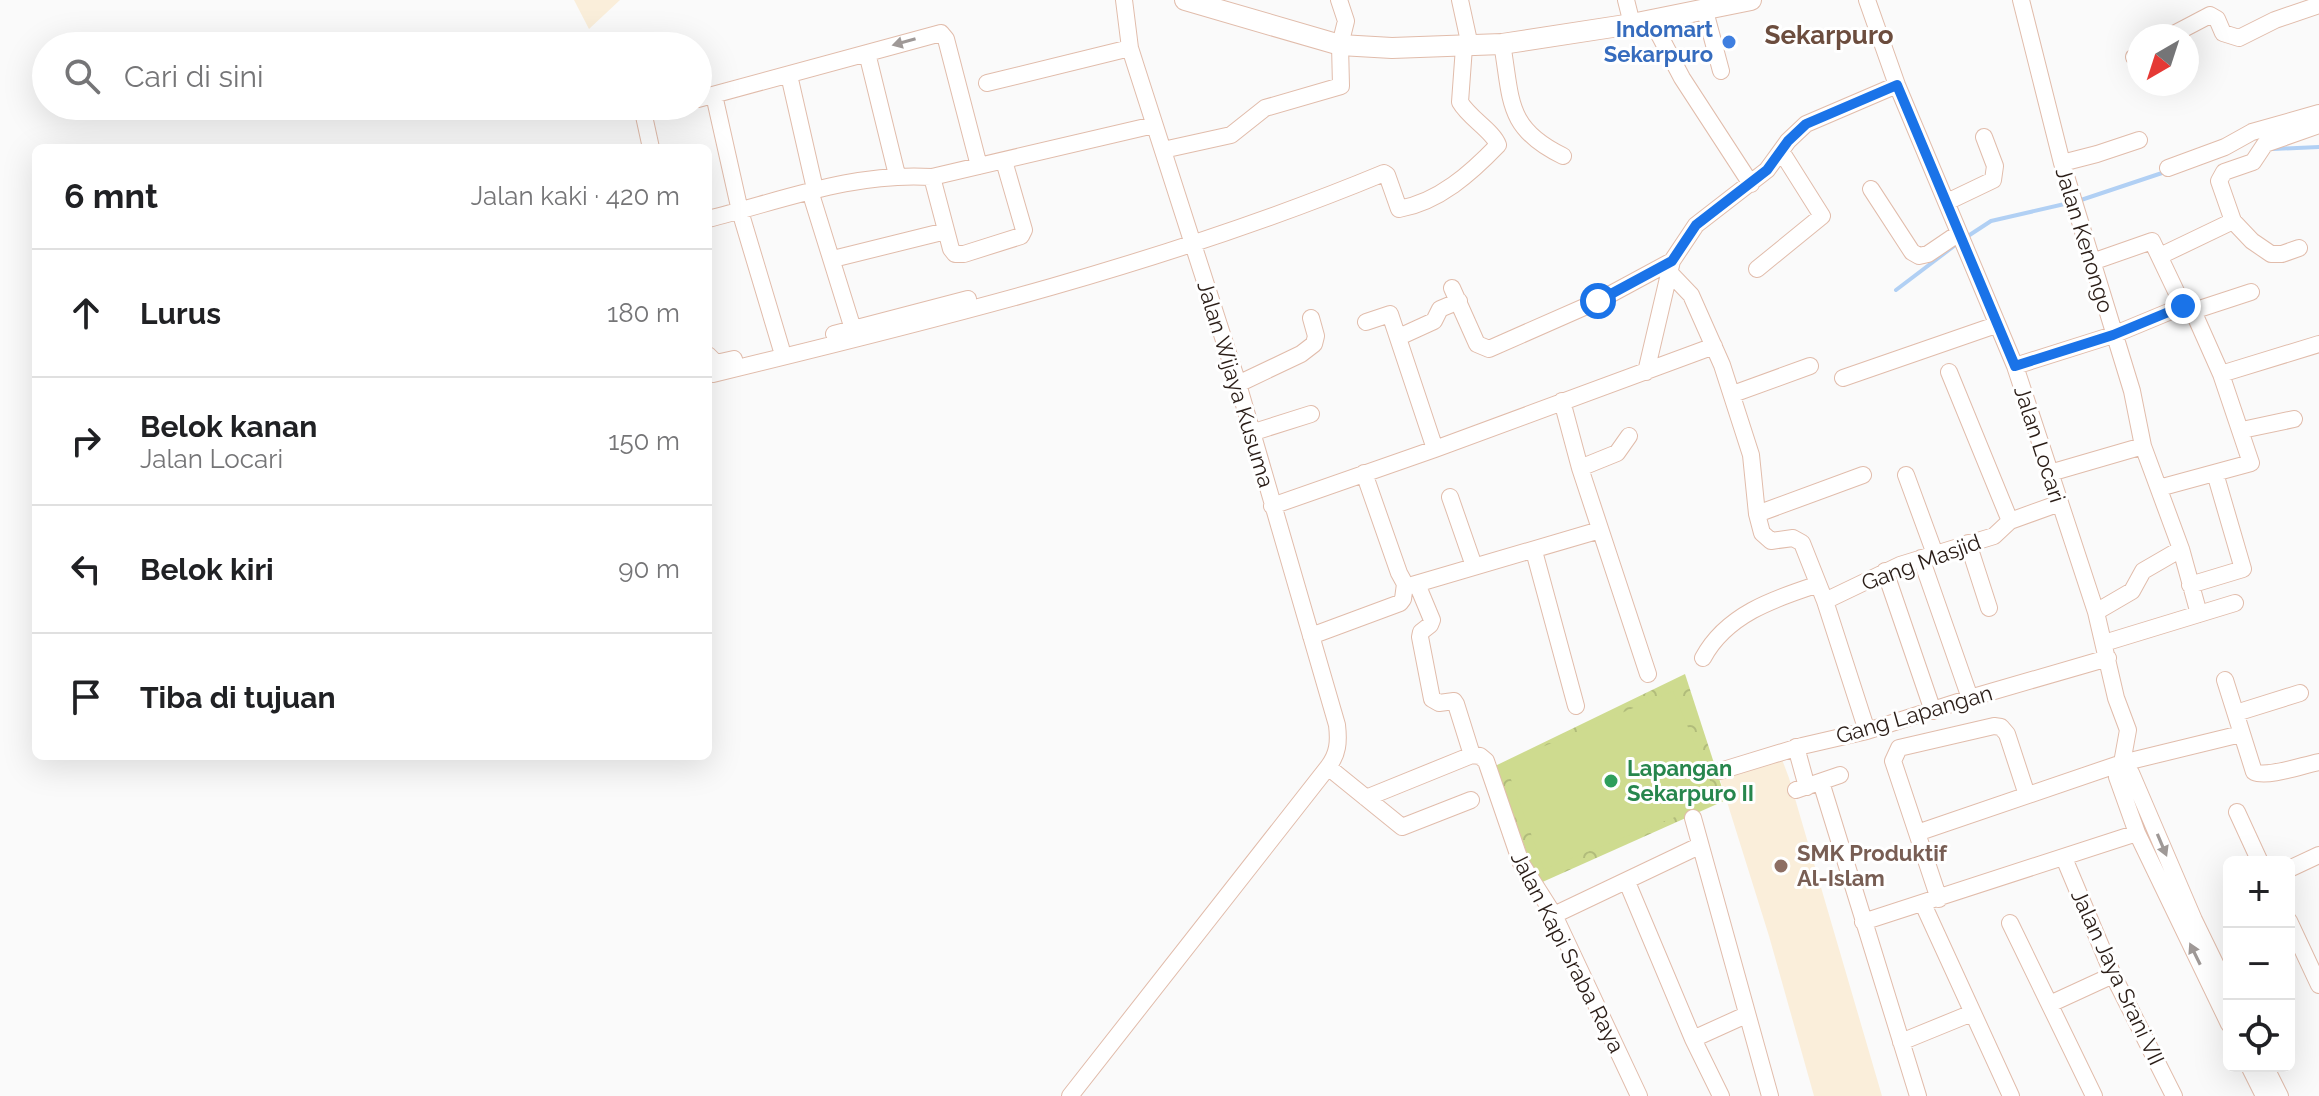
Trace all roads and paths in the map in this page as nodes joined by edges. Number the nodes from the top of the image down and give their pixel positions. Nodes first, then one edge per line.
1 (1124, 0) edge
2 (1185, 0) edge
3 (1339, 0) edge
4 (1460, 0) edge
5 (1626, 0) edge
6 (1751, 0) edge
7 (1867, 0) edge
8 (2021, 0) edge
9 (1209, 4) edge
10 (2311, 4) edge
11 (1705, 11) junction
12 (1642, 22) junction
13 (2193, 24) edge
14 (1502, 44) junction
15 (1340, 45) junction
16 (1467, 47) junction
17 (1130, 48) junction
18 (867, 53) junction
19 (1721, 71) dead end
20 (789, 75) junction
21 (987, 83) dead end
22 (1897, 85) junction
23 (712, 95) edge
24 (2319, 113) edge
25 (712, 117) edge
26 (645, 120) edge
27 (1154, 125) junction
28 (2319, 125) edge
29 (1984, 137) dead end
30 (2139, 140) dead end
31 (2261, 140) junction
32 (650, 144) edge
33 (1163, 150) junction
34 (1781, 151) junction
35 (1563, 156) dead end
36 (1004, 161) junction
37 (2062, 163) junction
38 (979, 166) junction
39 (2168, 168) dead end
40 (897, 175) junction
41 (932, 177) junction
42 (1751, 184) junction
43 (1871, 189) dead end
44 (812, 190) junction
45 (1947, 202) junction
46 (740, 211) junction
47 (712, 218) edge
48 (2233, 221) junction
49 (946, 231) junction
50 (1962, 237) junction
51 (1194, 244) junction
52 (2299, 248) dead end
53 (2160, 256) junction
54 (833, 259) junction
55 (2092, 262) junction
56 (1670, 266) junction
57 (1757, 269) dead end
58 (2251, 292) dead end
59 (968, 299) dead end
60 (2188, 309) junction
61 (1311, 318) dead end
62 (1366, 322) dead end
63 (1996, 325) junction
64 (853, 329) junction
65 (2113, 335) junction
66 (1399, 337) junction
67 (2319, 344) edge
68 (1714, 346) junction
69 (781, 348) junction
70 (712, 359) edge
71 (1810, 366) dead end
72 (2015, 366) junction
73 (1646, 372) junction
74 (1949, 372) dead end
75 (713, 374) dead end
76 (2221, 374) junction
77 (1843, 378) dead end
78 (1238, 384) junction
79 (1733, 394) junction
80 (1562, 401) junction
81 (1311, 414) dead end
82 (2294, 419) dead end
83 (2242, 430) junction
84 (1251, 433) junction
85 (1629, 436) dead end
86 (2143, 446) junction
87 (1435, 449) junction
88 (1580, 468) junction
89 (1364, 473) junction
90 (2050, 473) junction
91 (2215, 473) junction
92 (1863, 475) dead end
93 (1906, 475) dead end
94 (2159, 488) junction
95 (1450, 497) dead end
96 (2060, 503) junction
97 (1272, 506) junction
98 (1757, 514) junction
99 (2010, 521) junction
100 (1600, 530) junction
101 (1968, 543) junction
102 (2181, 549) junction
103 (1534, 551) junction
104 (1928, 556) junction
105 (1474, 566) junction
106 (1885, 571) junction
107 (1411, 584) junction
108 (1816, 585) junction
109 (2190, 585) junction
110 (1825, 601) junction
111 (2235, 603) dead end
112 (1989, 608) dead end
113 (2096, 612) junction
114 (2199, 614) junction
115 (1311, 636) junction
116 (2106, 650) junction
117 (1703, 658) dead end
118 (1648, 674) dead end
119 (2225, 680) dead end
120 (2300, 693) dead end
121 (1970, 698) junction
122 (1576, 706) dead end
123 (1933, 711) junction
124 (2236, 713) junction
125 (1867, 731) junction
126 (2241, 734) junction
127 (1796, 747) junction
128 (1479, 758) junction
129 (2319, 762) edge
130 (1328, 767) junction
131 (1720, 771) dead end
132 (2123, 771) junction
133 (1840, 775) dead end
134 (1808, 786) junction
135 (2027, 795) junction
136 (1366, 798) junction
137 (1471, 800) dead end
138 (2237, 812) dead end
139 (1693, 818) dead end
140 (1917, 833) junction
141 (2137, 833) junction
142 (1699, 846) junction
143 (2319, 855) edge
144 (2257, 856) edge
145 (2064, 858) junction
146 (2295, 866) edge
147 (1627, 882) junction
148 (1931, 901) junction
149 (1554, 915) junction
150 (1863, 922) junction
151 (2010, 923) dead end
152 (2292, 928) edge
153 (2113, 975) junction
154 (2223, 980) edge
155 (2319, 985) edge
156 (2050, 1004) junction
157 (2223, 1012) edge
158 (1972, 1013) junction
159 (1746, 1015) junction
160 (1693, 1039) junction
161 (1901, 1042) junction
162 (2252, 1072) edge
163 (2268, 1072) edge
164 (1070, 1096) edge
165 (1639, 1096) edge
166 (1721, 1096) edge
167 (1770, 1096) edge
168 (1918, 1096) edge
169 (2011, 1096) edge
170 (2094, 1096) edge
171 (2174, 1096) edge
172 (2264, 1096) edge
173 (2280, 1096) edge

1 - 17 street, Jalan Wijaya Kusuma
2 - 9 main road
3 - 15 street
4 - 16 street
5 - 12 street
6 - 11 main road
7 - 22 street, Jalan Locari
8 - 37 street, Jalan Kenongo
9 - 15 main road
10 - 13 street
11 - 12 main road
11 - 19 street
12 - 14 main road
12 - 42 street
14 - 16 main road
14 - 35 street
15 - 16 main road
15 - 33 street
16 - 51 street
17 - 21 street
17 - 27 street, Jalan Wijaya Kusuma
18 - 20 street
38 -> 18 street
18 - 40 street
20 - 23 street
20 - 44 street
22 - 34 street
22 - 45 street, Jalan Locari
24 - 31 street
25 - 46 street
26 - 32 street
27 - 33 street, Jalan Wijaya Kusuma
27 - 36 street
28 - 31 street
29 - 45 street
30 - 37 street
31 - 39 street
31 - 48 street
33 - 51 street, Jalan Wijaya Kusuma
34 - 42 street
34 - 57 street
36 - 38 street
36 - 49 street
37 - 55 street, Jalan Kenongo
38 - 41 street
40 - 41 street
40 - 44 street
41 - 49 street
42 - 56 street
43 - 50 street
44 - 46 street
44 - 54 street
45 - 50 street, Jalan Locari
46 - 47 street
46 - 69 street
48 - 52 street
48 - 53 street
49 - 54 street
50 - 63 street, Jalan Locari
51 - 75 street
51 - 78 street, Jalan Wijaya Kusuma
53 - 55 street
53 - 60 street
54 - 64 street
55 - 65 street, Jalan Kenongo
56 - 66 street
56 - 68 street
56 - 73 street
58 - 60 street
59 - 64 street
60 - 65 street
60 - 76 street
61 - 78 street
62 - 66 street
63 - 72 street, Jalan Locari
63 - 77 street
64 - 69 street
65 - 72 street
65 - 86 street, Jalan Kenongo
66 - 87 street
67 - 76 street
68 - 73 street
68 - 79 street
69 - 70 street
71 - 79 street
72 - 90 street, Jalan Locari
73 - 80 street
74 - 99 street
76 - 83 street
78 - 84 street, Jalan Wijaya Kusuma
79 - 98 street
80 - 87 street
80 - 88 street
81 - 84 street
82 - 83 street
83 - 91 street
84 - 97 street, Jalan Wijaya Kusuma
85 - 88 street
86 - 90 street
86 - 94 street, Jalan Kenongo
87 - 89 street
88 - 100 street
89 - 97 street
89 - 107 street
90 - 96 street, Jalan Locari
91 - 94 street
91 - 109 street
92 - 98 street
93 - 104 street
94 - 102 street, Jalan Kenongo
95 - 105 street
96 - 99 street, Gang Masjid
96 - 113 street, Jalan Locari
97 - 115 street, Jalan Wijaya Kusuma
98 - 108 street
99 - 101 street, Gang Masjid
100 - 103 street
100 - 118 street
101 - 104 street, Gang Masjid
101 - 112 street
102 - 109 street, Jalan Kenongo
102 - 113 street
103 - 105 street
103 - 122 street
104 - 106 street, Gang Masjid
104 - 121 street
105 - 107 street
106 - 110 street, Gang Masjid
106 - 123 street
107 - 115 street
107 - 128 street, Jalan Kapi Sraba Raya
108 - 110 street
108 - 117 street
109 - 114 street, Jalan Kenongo
110 - 125 street
111 - 114 street, Gang Lapangan
113 - 116 street, Jalan Locari
114 - 116 street, Gang Lapangan
115 - 130 street, Jalan Wijaya Kusuma
116 - 121 street, Gang Lapangan
116 - 132 street, Jalan Locari
119 - 124 street
120 - 124 street
121 - 123 street, Gang Lapangan
123 - 125 street, Gang Lapangan
124 - 126 street
125 - 127 street, Gang Lapangan
126 - 129 street
126 - 132 street
127 - 131 street, Gang Lapangan
127 - 134 street
128 - 136 street
128 - 149 street, Jalan Kapi Sraba Raya
130 - 136 street
130 - 164 street
132 - 135 street
132 - 141 street
132 -> 154 street
133 - 134 street
134 - 150 street
135 - 140 street
135 - 140 street
136 - 137 street
138 - 144 street
139 - 142 street
140 - 148 street
141 - 145 street
157 -> 141 street
142 - 147 street
142 - 159 street
143 - 146 street
145 - 148 street
145 - 153 street, Jalan Jaya Srani VII
147 - 149 street
147 - 160 street
148 - 150 street
148 - 158 street
149 - 165 street, Jalan Kapi Sraba Raya
150 - 161 street
151 - 156 street
152 - 155 street
153 - 156 street
153 - 171 street, Jalan Jaya Srani VII
156 - 170 street
158 - 161 street
158 - 169 street
159 - 160 street
159 - 167 street
160 - 166 street
161 - 168 street
162 - 172 street
163 - 173 street

